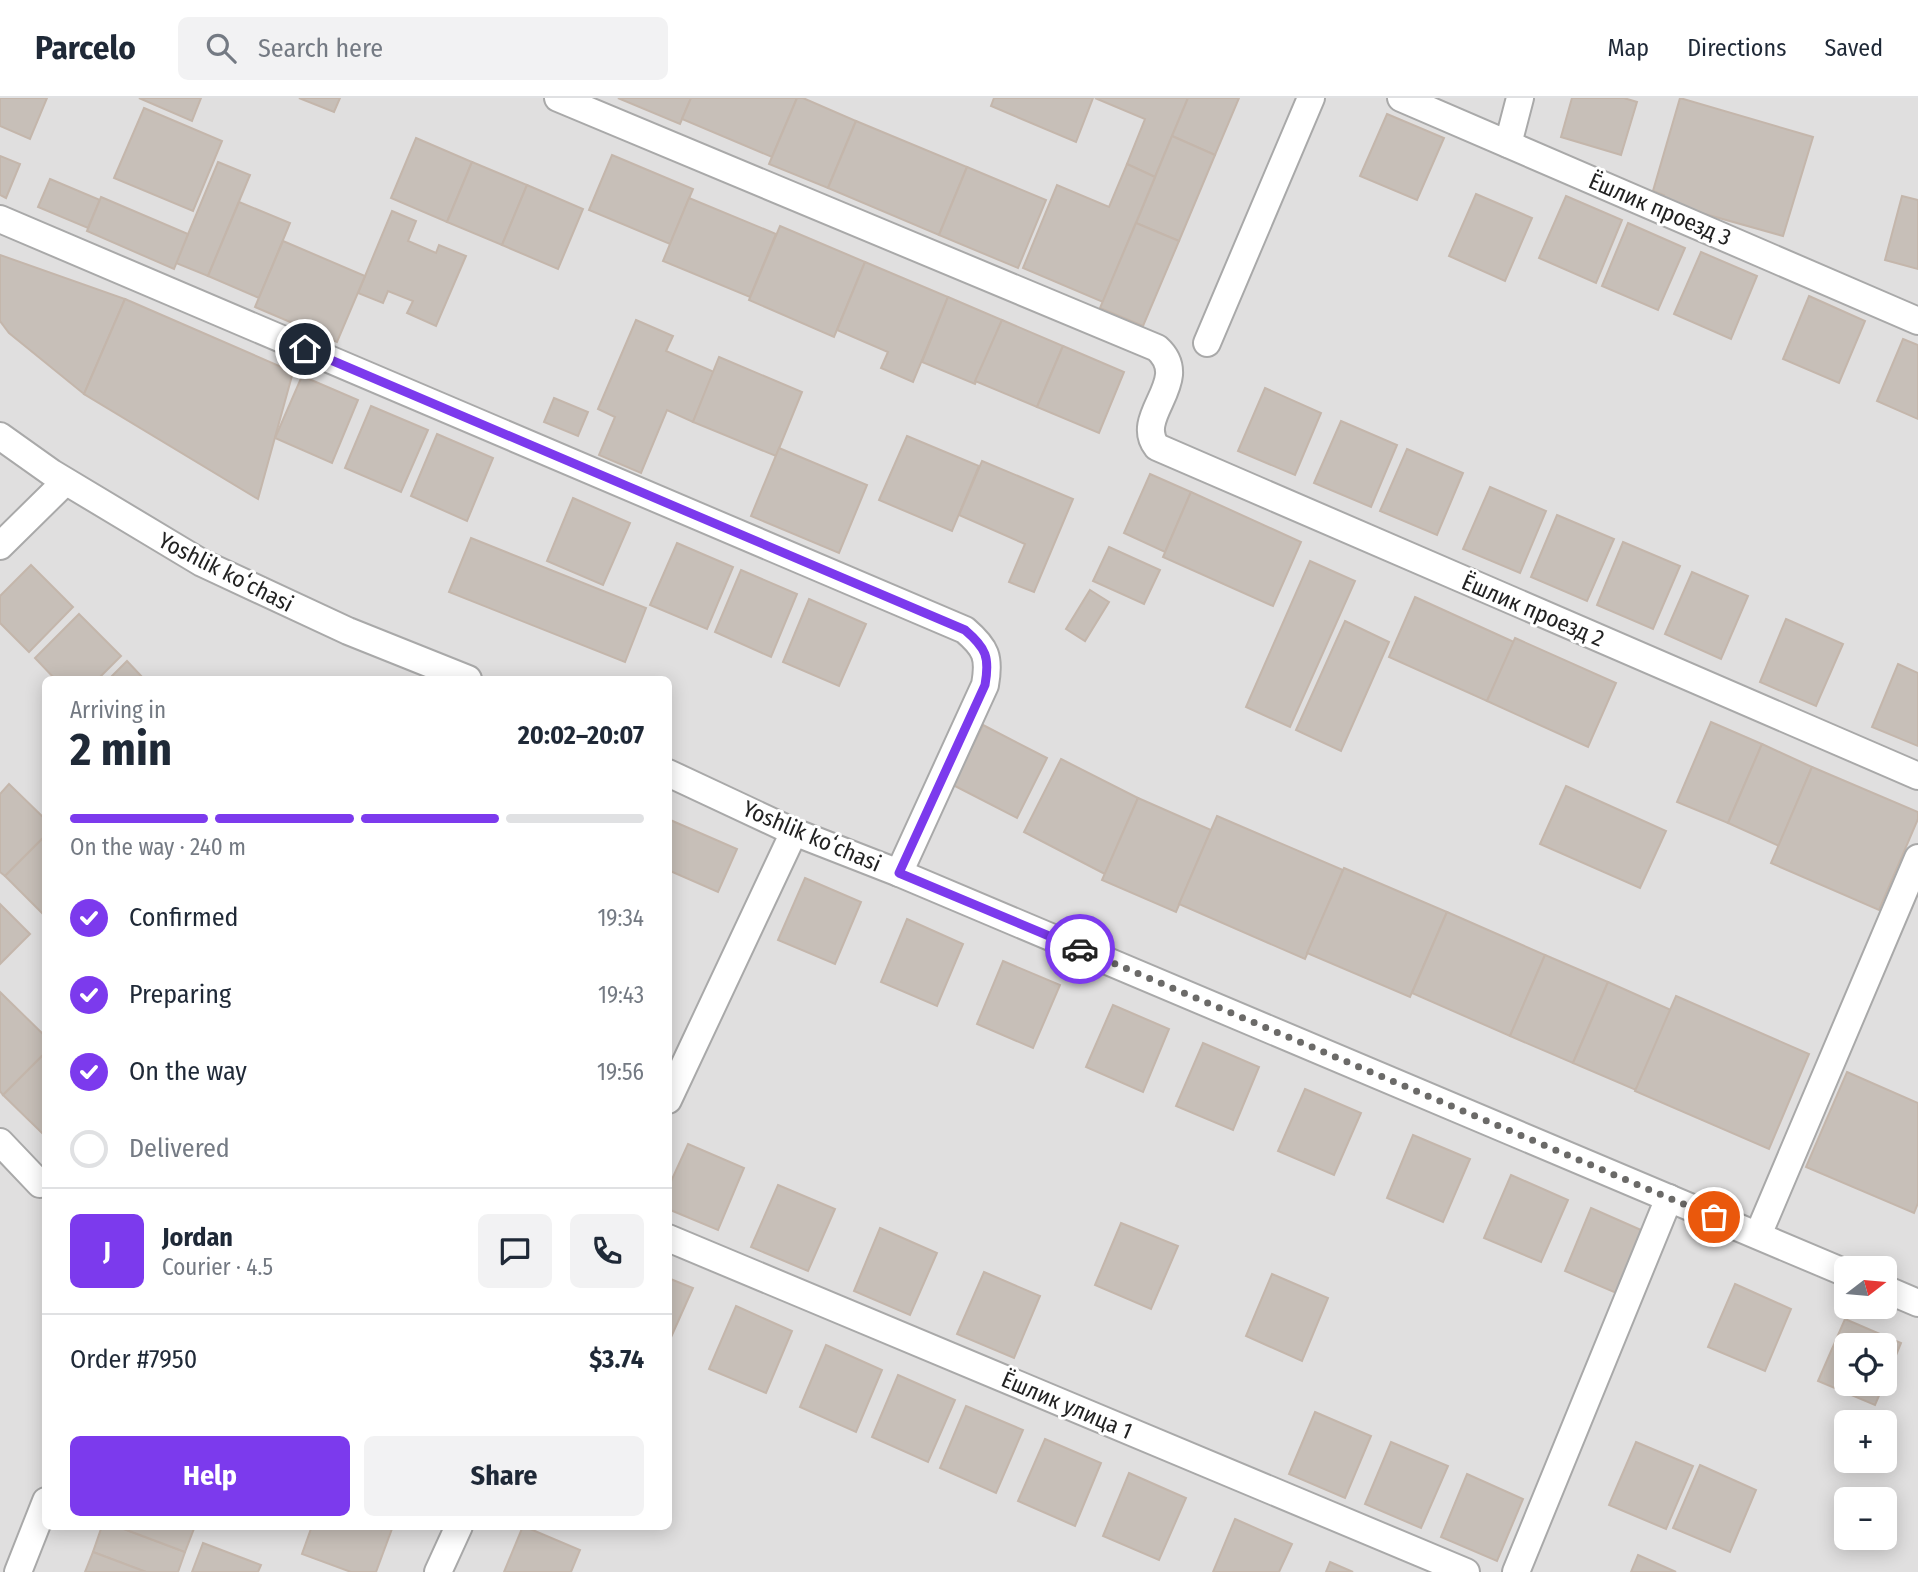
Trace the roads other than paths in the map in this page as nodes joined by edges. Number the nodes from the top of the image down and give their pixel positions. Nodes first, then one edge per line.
1 (558, 98) edge
2 (1311, 98) edge
3 (1401, 98) edge
4 (1520, 98) edge
5 (1508, 144) junction
6 (0, 219) edge
7 (1918, 321) edge
8 (1208, 343) dead end
9 (0, 436) edge
10 (65, 482) junction
11 (0, 546) edge
12 (455, 676) edge
13 (672, 775) edge
14 (1918, 776) edge
15 (794, 832) junction
16 (1918, 858) edge
17 (899, 873) junction
18 (672, 1091) edge
19 (0, 1142) edge
20 (40, 1184) dead end
21 (1670, 1199) junction
22 (1758, 1236) junction
23 (672, 1240) edge
24 (1834, 1268) edge
25 (1897, 1294) edge
26 (1918, 1303) edge
27 (42, 1511) edge
28 (456, 1530) edge
29 (18, 1572) edge
30 (438, 1572) edge
31 (1466, 1572) edge
32 (1516, 1572) edge

1 - 14 street, Ёшлик проезд 2
2 - 8 street
3 - 5 street, Ёшлик проезд 3
4 - 5 street
5 - 7 street, Ёшлик проезд 3
6 - 17 street
9 - 10 street, Yoshlik koʻchasi
10 - 11 street
10 - 12 street, Yoshlik koʻchasi
13 - 15 street, Yoshlik koʻchasi
15 - 17 street, Yoshlik koʻchasi
15 - 18 street
16 - 22 street
17 - 21 street, Yoshlik koʻchasi
19 - 20 street
21 - 22 street, Yoshlik koʻchasi
21 - 32 street
22 - 24 street, Yoshlik koʻchasi
23 - 31 street, Ёшлик улица 1
25 - 26 street
27 - 29 street
28 - 30 street

